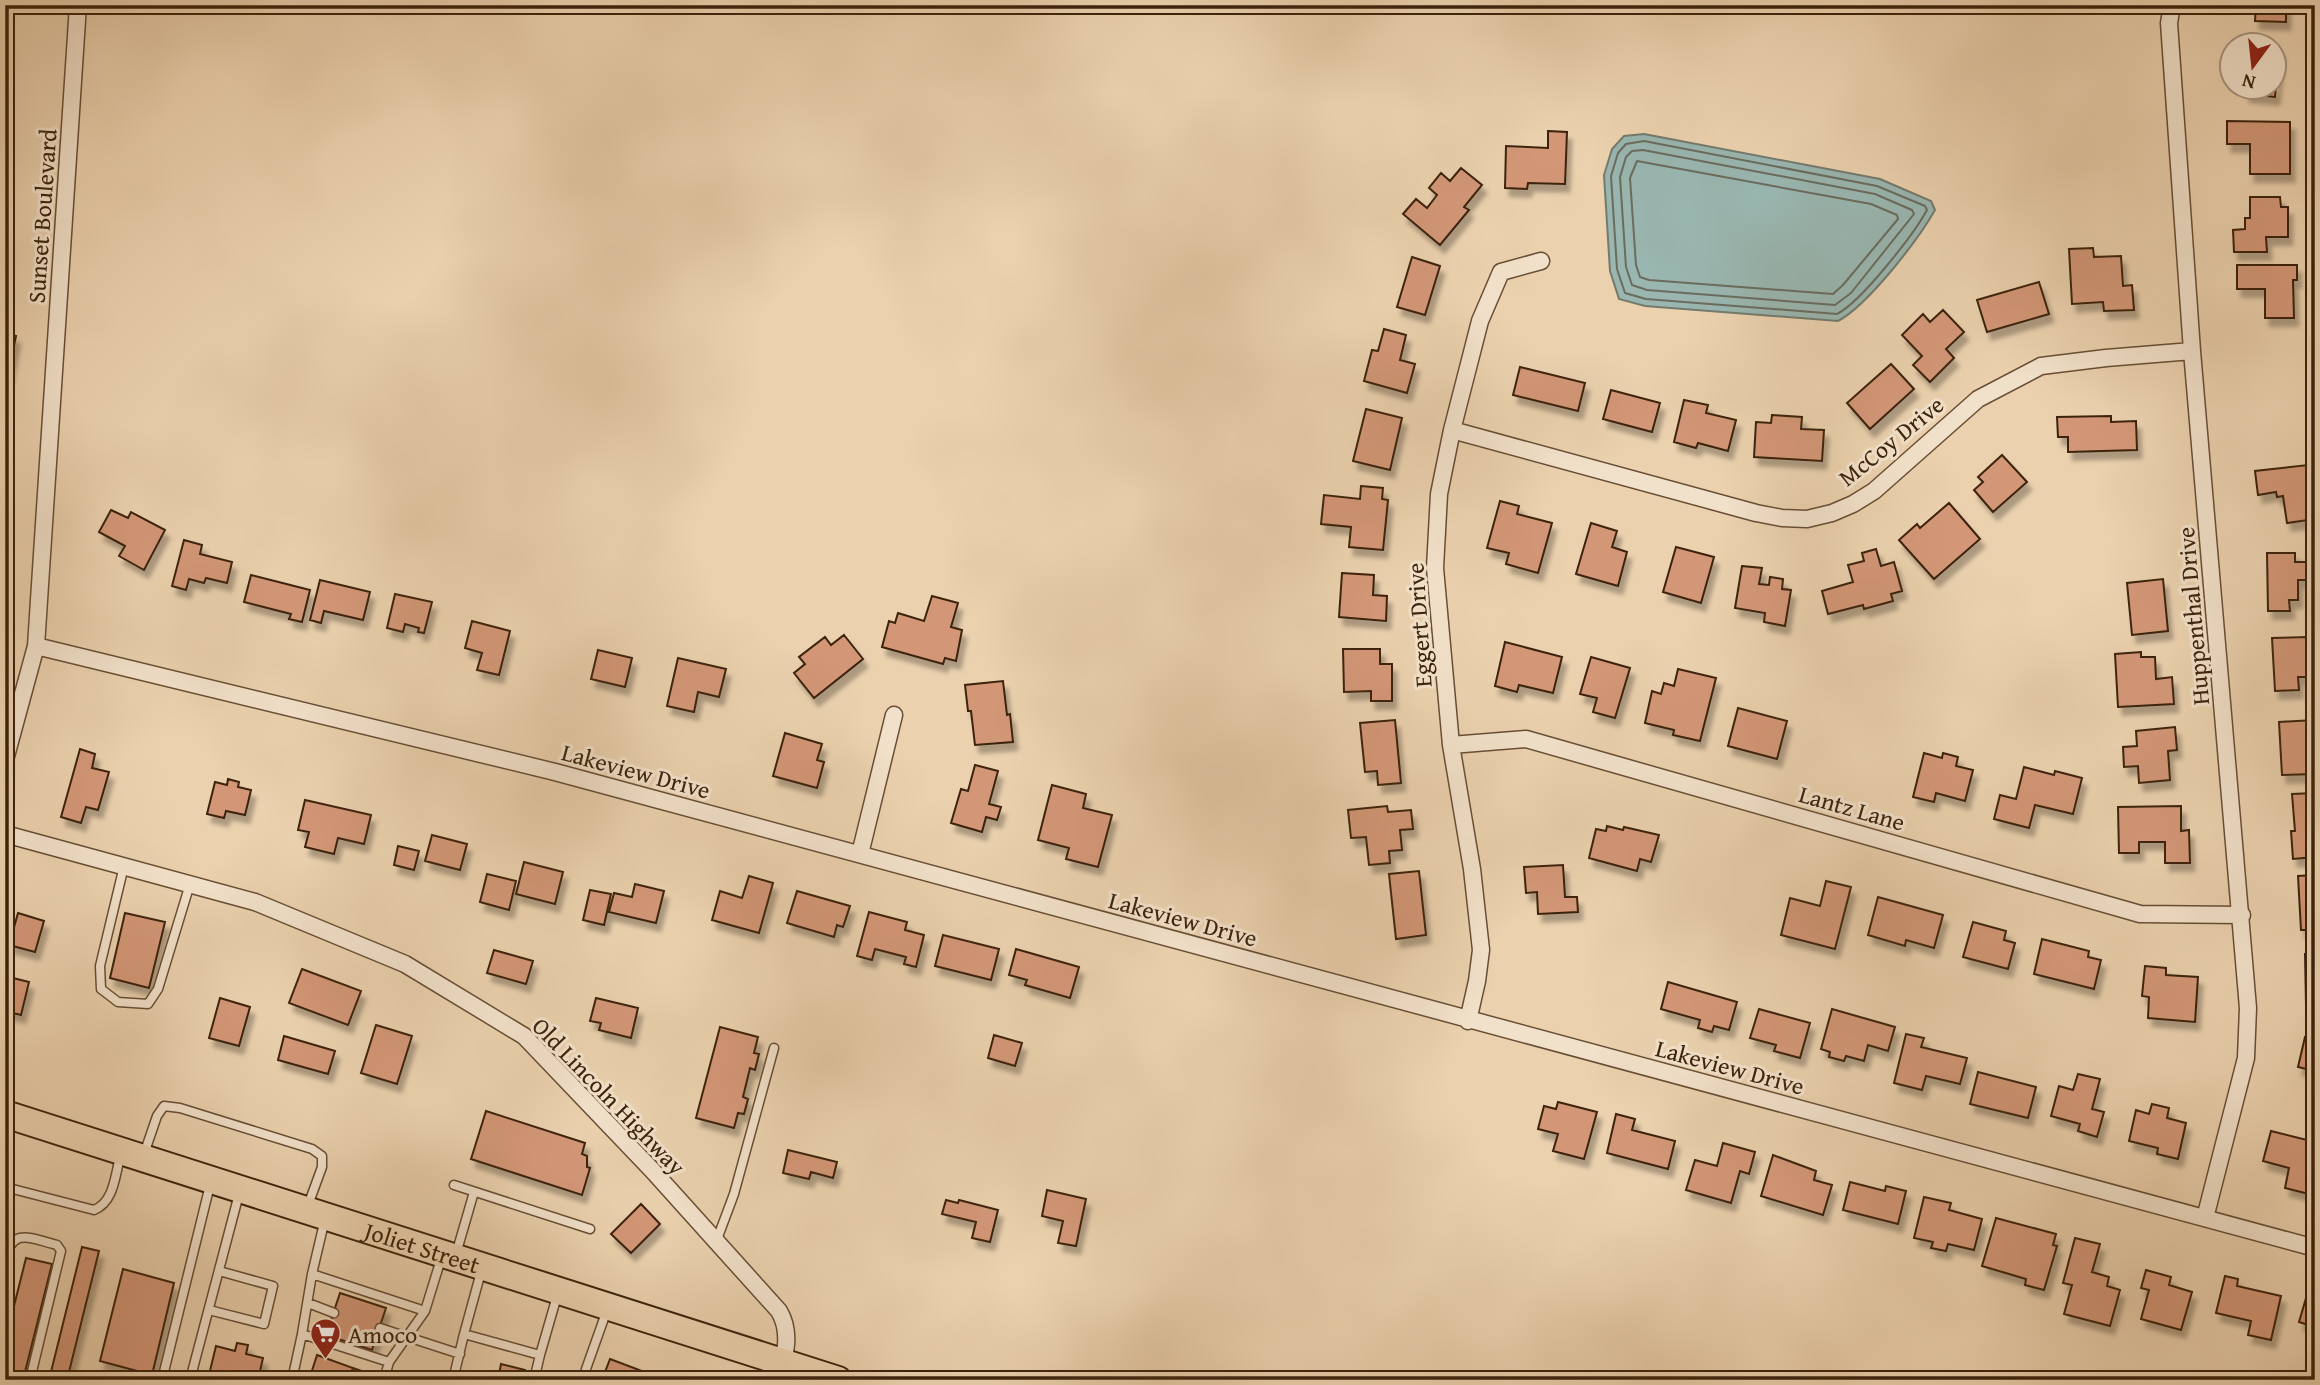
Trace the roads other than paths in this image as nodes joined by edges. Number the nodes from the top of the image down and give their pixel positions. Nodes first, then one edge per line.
1 (78, 5) edge
2 (2172, 5) edge
3 (1541, 261) dead end
4 (2192, 351) junction
5 (1452, 430) junction
6 (36, 646) junction
7 (894, 715) dead end
8 (1451, 745) junction
9 (5, 760) edge
10 (5, 834) edge
11 (860, 855) junction
12 (124, 866) junction
13 (190, 884) junction
14 (2242, 915) junction
15 (1468, 1021) junction
16 (774, 1048) dead end
17 (5, 1114) edge
18 (133, 1153) junction
19 (212, 1179) junction
20 (454, 1185) dead end
21 (5, 1187) edge
22 (241, 1188) junction
23 (474, 1192) junction
24 (316, 1212) junction
25 (2205, 1218) junction
26 (590, 1229) dead end
27 (716, 1242) junction
28 (2315, 1248) edge
29 (449, 1255) junction
30 (5, 1259) edge
31 (483, 1266) junction
32 (219, 1271) junction
33 (312, 1274) junction
34 (558, 1290) junction
35 (308, 1303) junction
36 (608, 1306) junction
37 (209, 1310) junction
38 (425, 1311) junction
39 (334, 1313) dead end
40 (380, 1328) dead end
41 (302, 1334) junction
42 (464, 1334) junction
43 (408, 1338) junction
44 (460, 1354) junction
45 (540, 1355) junction
46 (389, 1362) junction
47 (781, 1371) edge
48 (30, 1380) edge
49 (162, 1380) edge
50 (190, 1380) edge
51 (292, 1380) edge
52 (384, 1380) edge
53 (453, 1380) edge
54 (534, 1380) edge
55 (584, 1380) edge
56 (838, 1380) edge

1 - 6 street, Sunset Boulevard
2 - 4 street, Huppenthal Drive
3 - 5 street, Eggert Drive
4 - 5 street, McCoy Drive
4 - 14 street, Huppenthal Drive
5 - 8 street, Eggert Drive
6 - 9 street, Sunset Boulevard
6 - 11 street, Lakeview Drive
7 - 11 street
8 - 14 street, Lantz Lane
8 - 15 street, Eggert Drive
10 - 12 street, Old Lincoln Highway
11 - 15 street, Lakeview Drive
12 - 13 street, Old Lincoln Highway
12 - 13 lane
13 - 27 street, Old Lincoln Highway
14 - 25 street, Huppenthal Drive
15 - 25 street, Lakeview Drive
16 - 27 lane
17 - 18 main road, Joliet Street
18 - 19 main road, Joliet Street
18 - 21 lane
18 - 24 lane
19 - 22 main road, Joliet Street
19 - 49 lane
20 - 23 lane
22 - 24 main road, Joliet Street
22 - 32 lane
23 - 26 lane
23 - 29 lane
24 - 29 main road, Joliet Street
24 - 33 lane
25 - 28 street, Lakeview Drive
27 - 47 street, Old Lincoln Highway
29 - 31 main road, Joliet Street
29 - 38 lane
30 - 48 lane
31 - 34 main road, Joliet Street
31 - 42 lane
32 - 37 lane
32 - 37 lane
33 - 35 lane
33 - 38 lane
34 - 36 main road, Joliet Street
34 - 45 lane
35 - 39 lane
35 - 41 lane
36 - 47 main road, Joliet Street
36 - 55 lane
37 - 50 lane
38 - 43 lane
40 - 43 lane
41 - 46 lane
41 - 51 lane
42 - 44 lane
42 - 45 lane
43 - 44 lane
43 - 46 lane
44 - 53 lane
45 - 54 lane
46 - 52 lane
47 - 56 main road, Joliet Street

